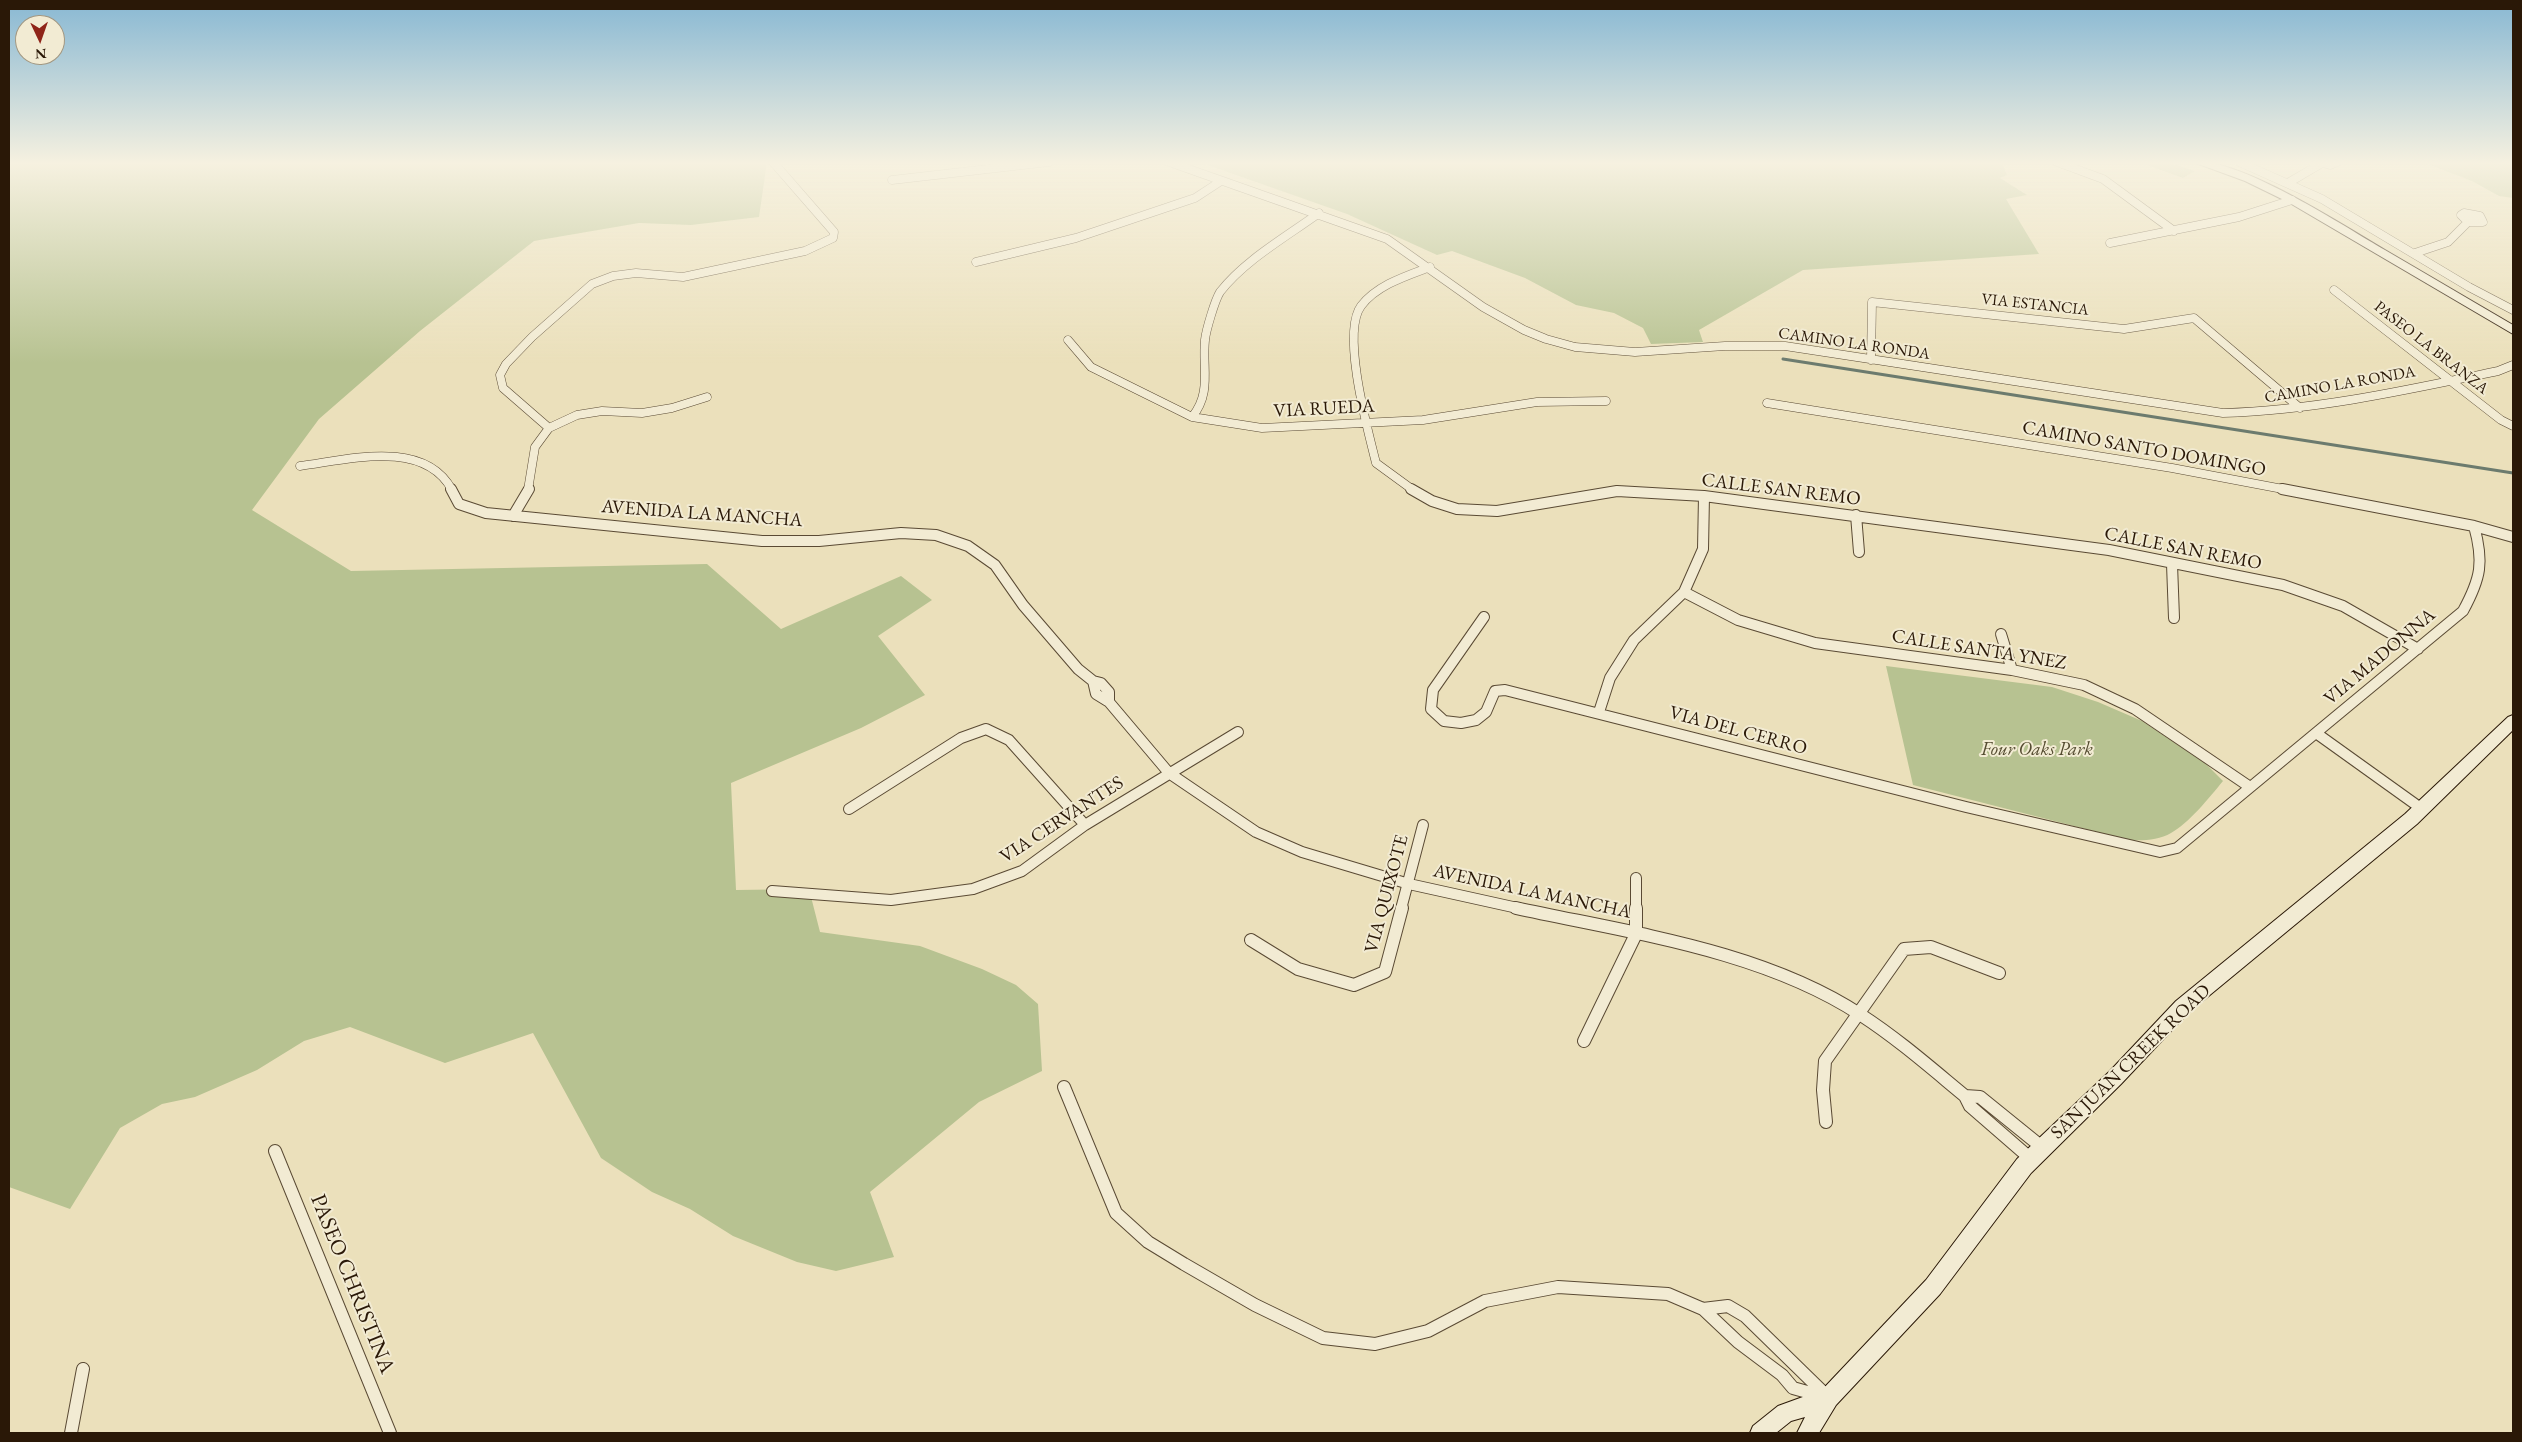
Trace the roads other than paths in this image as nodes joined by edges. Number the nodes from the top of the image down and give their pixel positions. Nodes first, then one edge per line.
1 (832, 229) edge
2 (1102, 229) edge
3 (1297, 229) edge
4 (1362, 229) edge
5 (2182, 229) edge
6 (2342, 229) edge
7 (2375, 229) edge
8 (2461, 229) edge
9 (2174, 231) joint
10 (2110, 243) dead end
11 (2415, 253) junction
12 (976, 262) dead end
13 (1430, 267) junction
14 (2334, 290) dead end
15 (2513, 310) edge
16 (2513, 330) edge
17 (1068, 340) dead end
18 (1871, 360) junction
19 (2513, 365) edge
20 (2449, 380) junction
21 (707, 397) dead end
22 (1606, 401) dead end
23 (1768, 403) dead end
24 (2300, 408) junction
25 (1192, 417) junction
26 (1368, 424) junction
27 (2513, 426) edge
28 (549, 428) junction
29 (300, 466) dead end
30 (1704, 496) junction
31 (1856, 515) junction
32 (513, 516) junction
33 (2474, 526) junction
34 (2513, 537) edge
35 (1859, 552) dead end
36 (2172, 564) junction
37 (1684, 592) junction
38 (1484, 617) dead end
39 (2174, 618) dead end
40 (2000, 634) dead end
41 (2418, 649) junction
42 (2012, 670) junction
43 (1599, 712) junction
44 (2513, 721) edge
45 (1238, 732) dead end
46 (2316, 733) junction
47 (1169, 773) junction
48 (2250, 788) junction
49 (849, 809) dead end
50 (2422, 809) junction
51 (1085, 825) junction
52 (1424, 825) dead end
53 (2160, 852) joint
54 (1636, 878) dead end
55 (1409, 884) junction
56 (772, 891) dead end
57 (1636, 934) junction
58 (1251, 940) dead end
59 (1999, 973) dead end
60 (1860, 1014) junction
61 (1584, 1041) dead end
62 (1064, 1087) dead end
63 (1826, 1122) dead end
64 (274, 1151) dead end
65 (2037, 1153) junction
66 (1703, 1309) junction
67 (83, 1369) dead end
68 (1829, 1398) junction
69 (71, 1433) edge
70 (390, 1433) edge
71 (1760, 1433) edge
72 (1807, 1433) edge

1 - 28 street
2 - 12 street
3 - 25 street
4 - 13 street, CAMINO LA RONDA
5 - 9 street
6 - 16 street
7 - 11 street
8 - 11 street
9 - 10 street
11 - 15 street
13 - 18 street, CAMINO LA RONDA
13 - 26 street, CALLE SAN REMO
14 - 20 street, PASEO LA BRANZA
17 - 25 street, VIA RUEDA
18 - 24 street, CAMINO LA RONDA
18 - 24 street, VIA ESTANCIA
19 - 20 street, CAMINO LA RONDA
20 - 24 street, CAMINO LA RONDA
20 - 27 street, PASEO LA BRANZA
21 - 28 street
22 - 26 street, VIA RUEDA
23 - 33 street, CAMINO SANTO DOMINGO
25 - 26 street, VIA RUEDA
26 - 30 street, CALLE SAN REMO
28 - 32 street
29 - 32 street, AVENIDA LA MANCHA
30 - 31 street, CALLE SAN REMO
30 - 37 street
31 - 35 street
31 - 36 street, CALLE SAN REMO
32 - 47 street, AVENIDA LA MANCHA
33 - 34 street, CAMINO SANTO DOMINGO
33 - 41 street, VIA MADONNA
36 - 39 street
36 - 41 street, CALLE SAN REMO
37 - 42 street, CALLE SANTA YNEZ
37 - 43 street
38 - 43 street, VIA DEL CERRO
40 - 42 street
41 - 46 street, VIA MADONNA
42 - 48 street, CALLE SANTA YNEZ
43 - 53 street, VIA DEL CERRO
44 - 50 street, SAN JUAN CREEK ROAD
45 - 47 street, VIA CERVANTES
46 - 48 street, VIA MADONNA
46 - 50 street
47 - 51 street, VIA CERVANTES
47 - 55 street, AVENIDA LA MANCHA
48 - 53 street, VIA MADONNA
49 - 51 street
50 - 65 street, SAN JUAN CREEK ROAD
51 - 56 street, VIA CERVANTES
52 - 55 street, VIA QUIXOTE
54 - 57 street
55 - 57 street, AVENIDA LA MANCHA
55 - 58 street, VIA QUIXOTE
57 - 60 street, AVENIDA LA MANCHA
57 - 61 street
59 - 60 street
60 - 63 street
60 - 65 street, AVENIDA LA MANCHA
62 - 66 street
64 - 70 street, PASEO CHRISTINA
65 - 68 street, SAN JUAN CREEK ROAD
66 - 68 street
66 - 68 street
67 - 69 street
68 - 71 street, SAN JUAN CREEK ROAD
68 - 72 street, SAN JUAN CREEK ROAD

